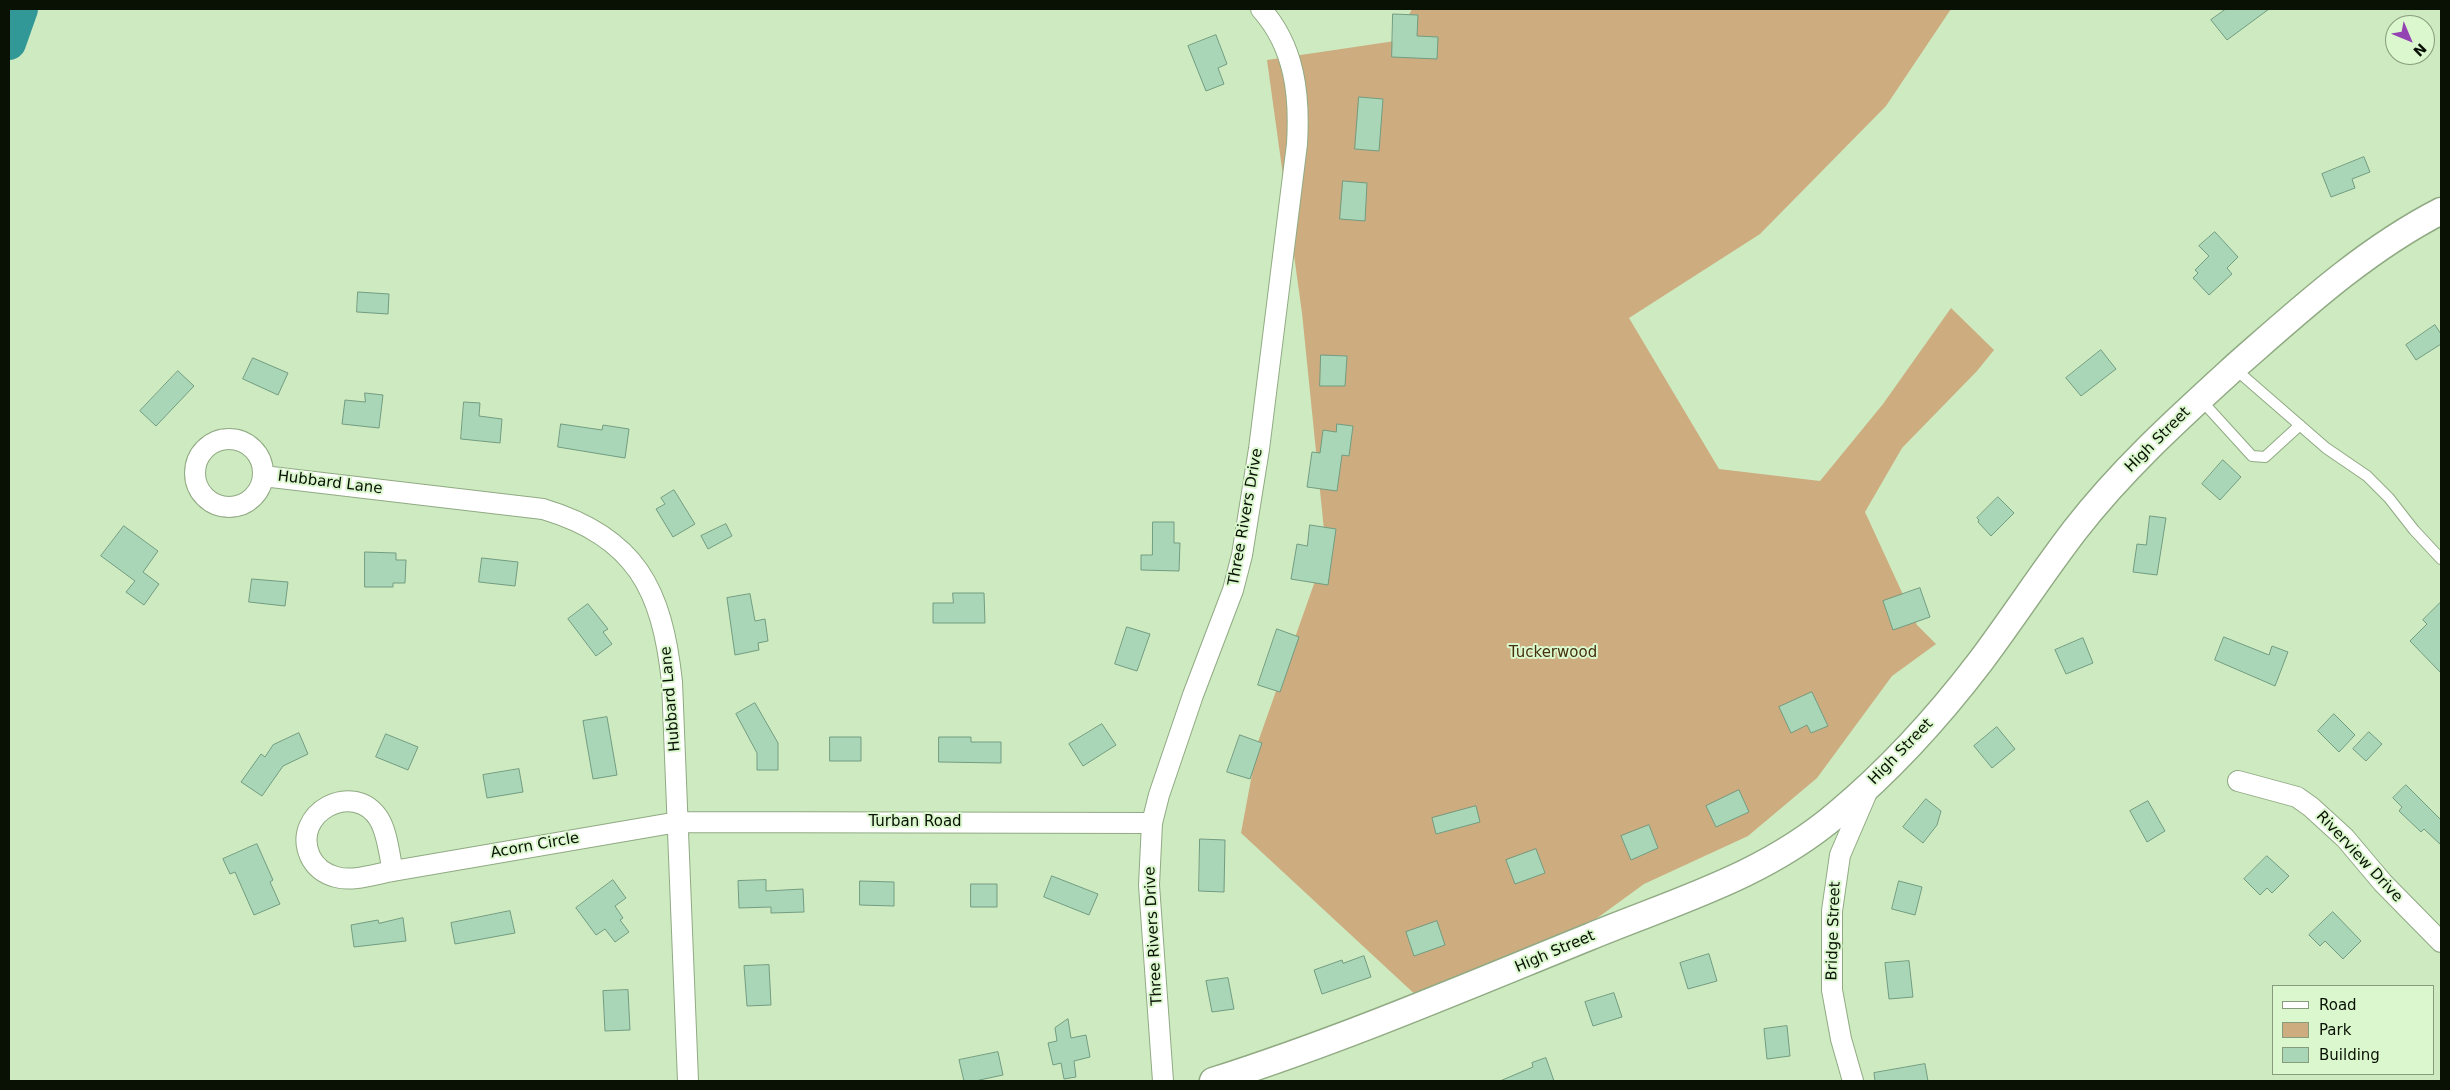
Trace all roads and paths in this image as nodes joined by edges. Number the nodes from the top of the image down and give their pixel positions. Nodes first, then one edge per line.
1 (1261, 9) edge
2 (2441, 211) edge
3 (2234, 368) junction
4 (2200, 398) junction
5 (2300, 425) junction
6 (262, 476) dead end
7 (2441, 559) edge
8 (2238, 782) dead end
9 (1871, 784) junction
10 (678, 822) junction
11 (1152, 823) junction
12 (393, 871) junction
13 (2441, 942) edge
14 (688, 1081) edge
15 (1163, 1081) edge
16 (1213, 1081) edge
17 (1853, 1081) edge

1 - 11 street, Three Rivers Drive
2 - 3 street, High Street
3 - 4 street, High Street
3 - 5 lane
4 - 5 lane
4 - 9 street, High Street
5 - 7 lane
6 - 10 street, Hubbard Lane
8 - 13 street, Riverview Drive
9 - 16 street, High Street
9 - 17 street, Bridge Street
10 - 11 street, Turban Road
10 - 12 street, Acorn Circle
10 - 14 street, Hubbard Lane
11 - 15 street, Three Rivers Drive
12 - 12 street, Acorn Circle

